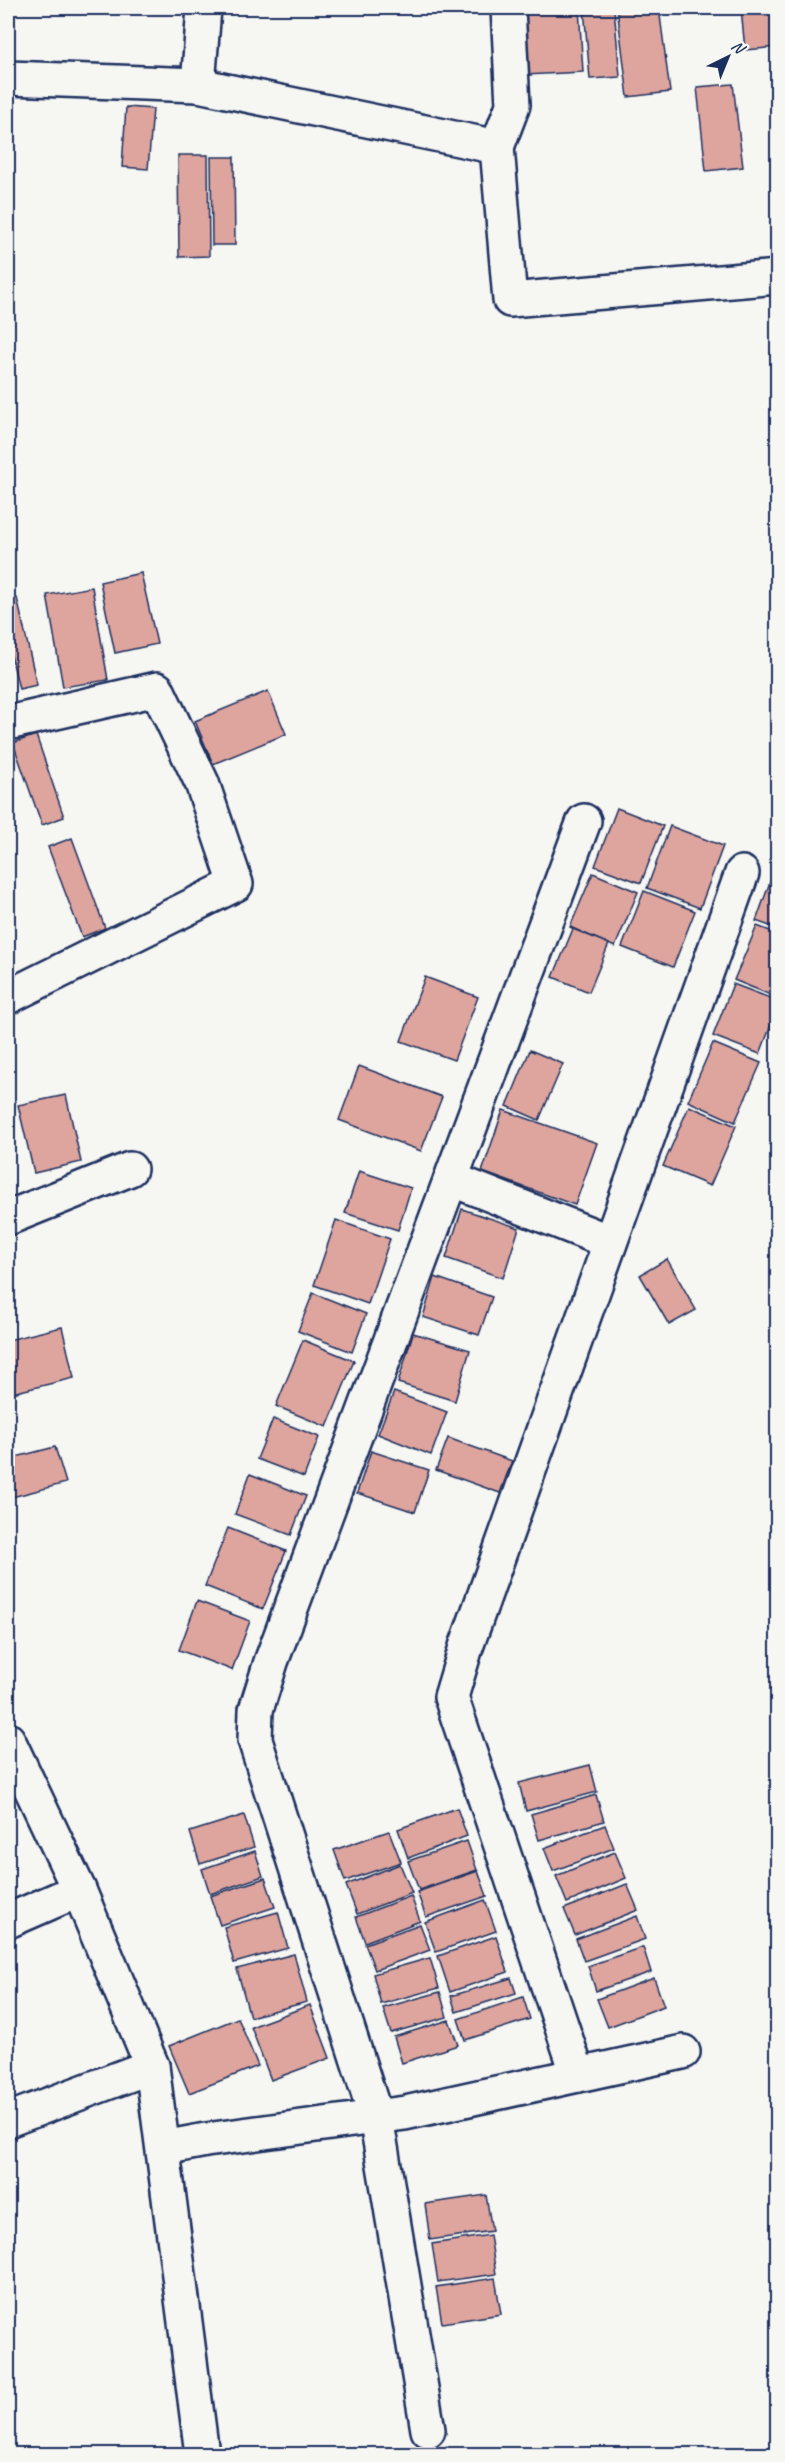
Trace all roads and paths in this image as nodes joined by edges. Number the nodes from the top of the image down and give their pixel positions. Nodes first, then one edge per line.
1 (204, 8) edge
2 (508, 8) edge
3 (8, 78) edge
4 (198, 85) junction
5 (497, 147) junction
6 (777, 277) edge
7 (8, 723) edge
8 (584, 821) dead end
9 (742, 873) dead end
10 (8, 997) edge
11 (130, 1169) dead end
12 (451, 1179) junction
13 (8, 1218) edge
14 (610, 1242) junction
15 (8, 1740) edge
16 (79, 1890) junction
17 (8, 1921) edge
18 (683, 2052) dead end
19 (152, 2066) junction
20 (578, 2075) junction
21 (376, 2117) junction
22 (8, 2120) edge
23 (164, 2148) junction
24 (428, 2430) dead end
25 (202, 2454) edge

1 - 4 street
2 - 5 street
3 - 4 street
4 - 5 street
5 - 6 street
7 - 10 street
8 - 12 street
9 - 14 street
11 - 13 street
12 - 14 street
12 - 21 street
14 - 20 street
15 - 16 street
16 - 17 street
16 - 19 street
18 - 20 street
19 - 22 street
19 - 23 street
20 - 21 street
21 - 23 street
21 - 24 street
23 - 25 street

